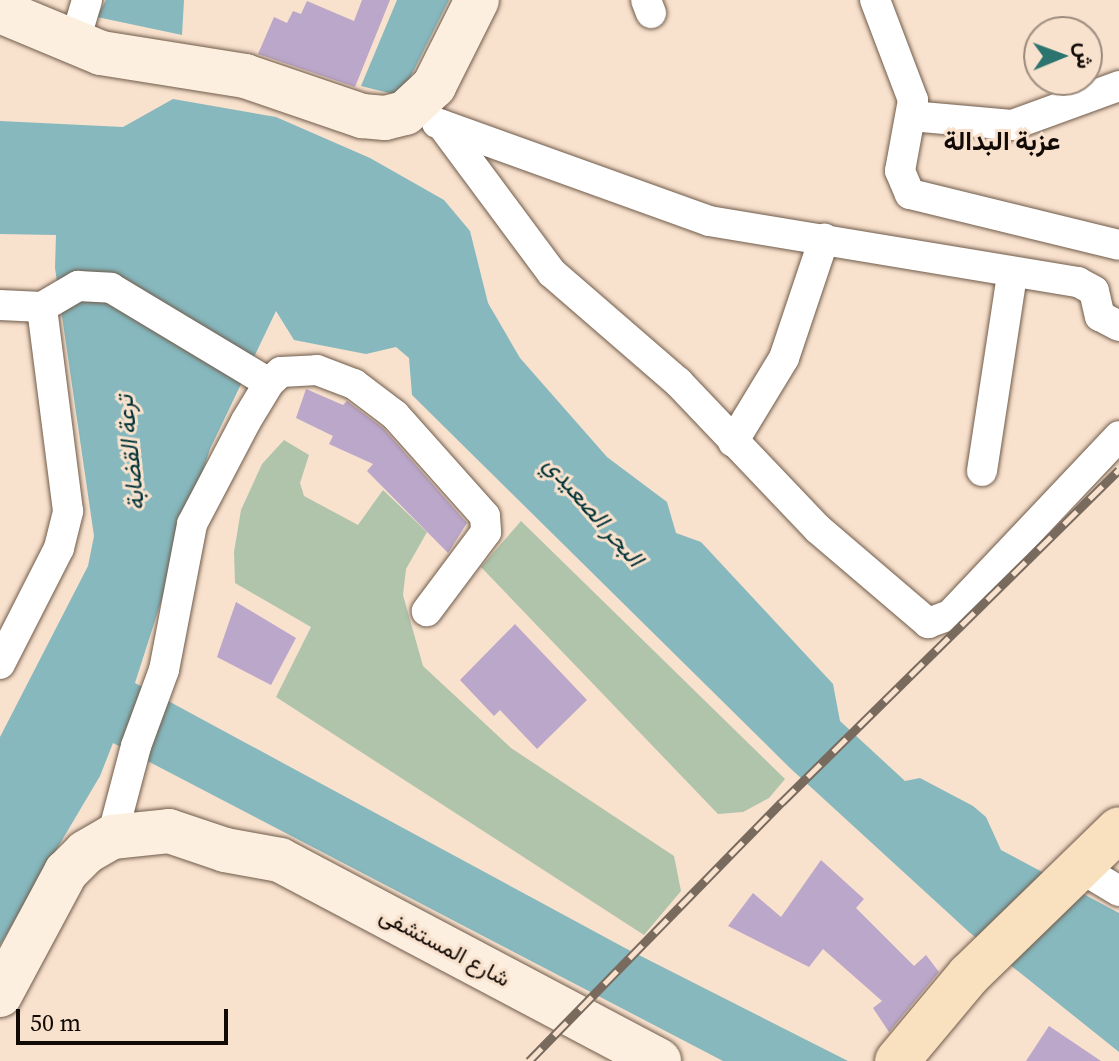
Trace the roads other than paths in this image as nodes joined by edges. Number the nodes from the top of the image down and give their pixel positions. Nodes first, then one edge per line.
1 (87, 0) edge
2 (477, 0) edge
3 (875, 0) edge
4 (0, 11) edge
5 (88, 48) junction
6 (1119, 86) edge
7 (911, 116) junction
8 (424, 119) junction
9 (824, 239) junction
10 (1119, 245) edge
11 (1012, 274) junction
12 (0, 305) edge
13 (42, 307) junction
14 (1119, 326) edge
15 (269, 383) junction
16 (1119, 436) edge
17 (733, 442) junction
18 (982, 471) dead end
19 (427, 611) dead end
20 (0, 664) edge
21 (1119, 829) edge
22 (112, 837) junction
23 (225, 850) junction
24 (1072, 875) junction
25 (1119, 891) edge
26 (0, 995) edge
27 (898, 1060) edge
28 (605, 1061) edge
29 (659, 1061) edge

1 - 5 street
2 - 8 main road
3 - 7 street
4 - 5 main road
5 - 8 main road
6 - 7 street
7 - 10 street
8 - 9 street
8 - 17 street
9 - 11 street
9 - 17 street
11 - 14 street
11 - 18 street
12 - 13 street
13 - 15 street
13 - 20 street
15 - 19 street
15 - 22 street
16 - 17 street
21 - 24 main road
22 - 23 main road, شارع المستشفى
22 - 26 main road
23 - 28 main road, شارع المستشفى
23 - 29 main road, شارع المستشفى
24 - 25 street
24 - 27 main road

